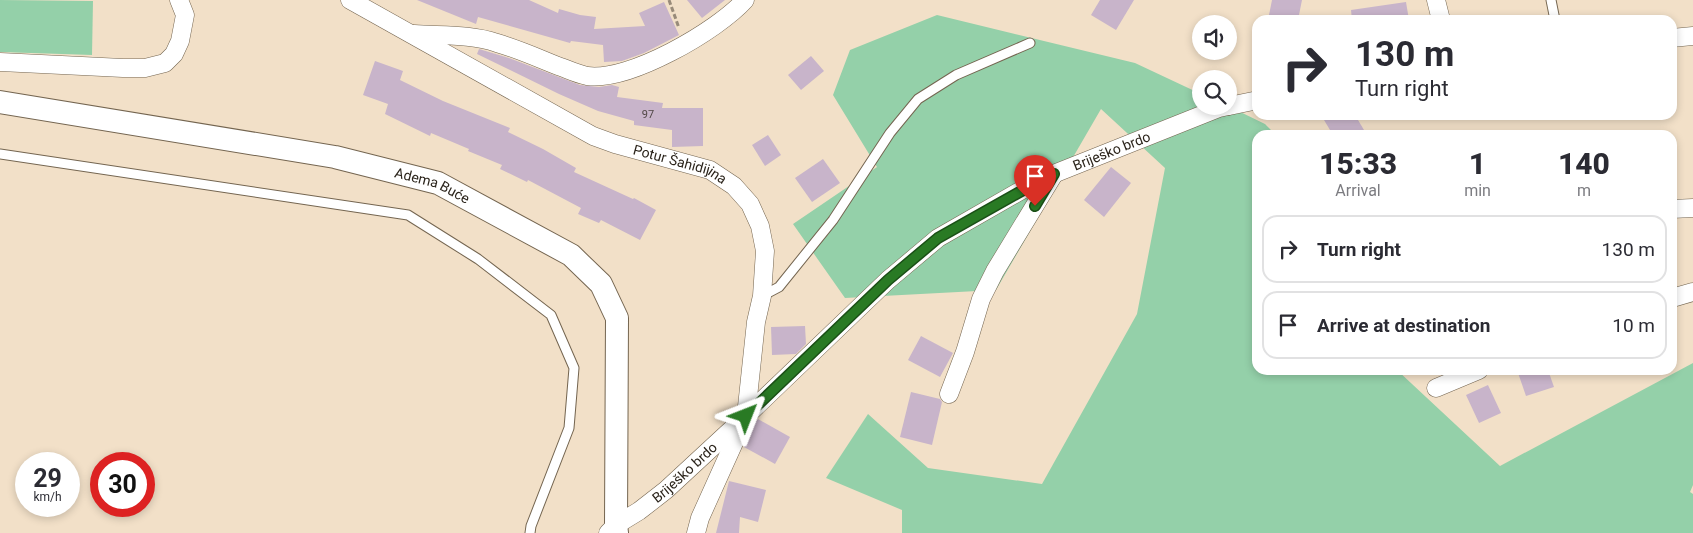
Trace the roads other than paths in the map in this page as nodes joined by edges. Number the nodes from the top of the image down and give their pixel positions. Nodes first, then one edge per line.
1 (179, 0) edge
2 (350, 0) edge
3 (745, 0) edge
4 (1436, 0) edge
5 (1551, 0) edge
6 (1440, 15) edge
7 (1555, 15) edge
8 (411, 34) junction
9 (1693, 36) edge
10 (1677, 38) edge
11 (1030, 43) dead end
12 (0, 62) edge
13 (1252, 101) edge
14 (0, 102) edge
15 (1237, 104) edge
16 (1202, 115) edge
17 (0, 154) edge
18 (1054, 174) junction
19 (1693, 208) edge
20 (1677, 209) edge
21 (1693, 292) edge
22 (762, 296) junction
23 (1677, 297) edge
24 (1467, 375) edge
25 (1436, 388) dead end
26 (949, 394) dead end
27 (746, 416) junction
28 (613, 530) edge
29 (530, 533) edge
30 (696, 533) edge

1 - 12 street
2 - 8 street, Potur Šahidijina
3 - 8 street, Potur Šahidijina
4 - 6 street
5 - 7 lane
8 - 22 street, Potur Šahidijina
9 - 10 street
11 - 22 lane
13 - 15 street, Briješko brdo
14 - 28 street, Adema Buće
16 - 18 street, Briješko brdo
17 - 29 lane
18 - 26 street
18 - 27 street, Briješko brdo
19 - 20 street
21 - 23 street
22 - 27 street, Potur Šahidijina
24 - 25 street
27 - 28 street, Briješko brdo
27 - 30 street

